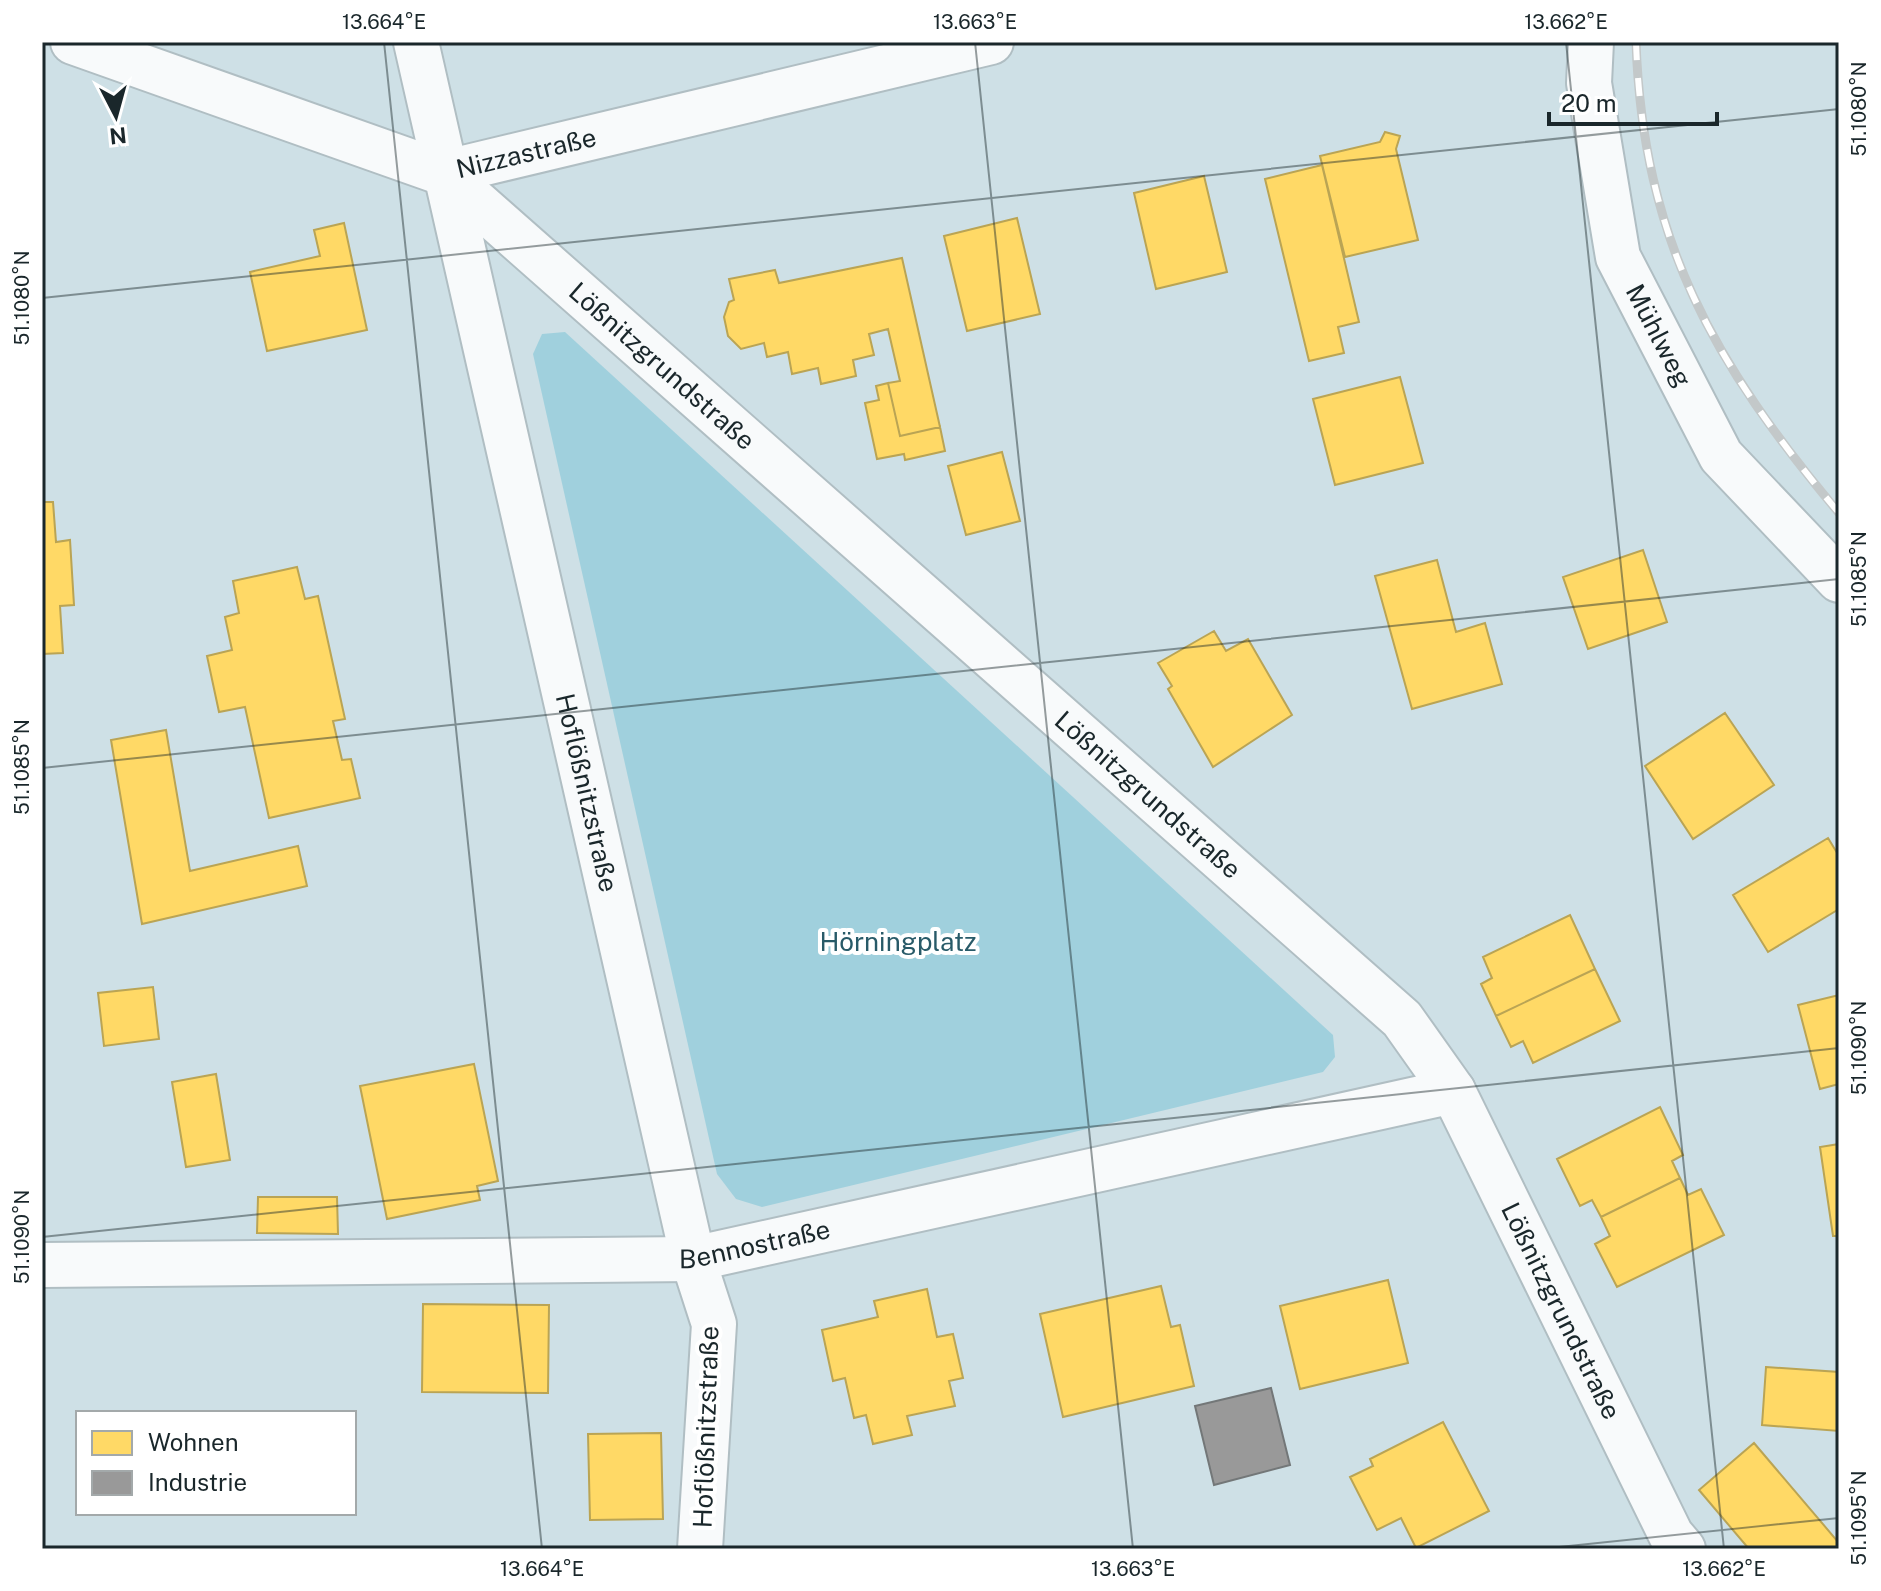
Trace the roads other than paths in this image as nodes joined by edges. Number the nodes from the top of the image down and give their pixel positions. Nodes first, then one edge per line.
1 (73, 42) edge
2 (416, 42) edge
3 (991, 42) edge
4 (1591, 42) edge
5 (443, 173) junction
6 (1839, 580) edge
7 (1453, 1091) junction
8 (693, 1259) junction
9 (42, 1265) edge
10 (700, 1549) edge
11 (1683, 1549) edge

1 - 5 street, Nizzastraße
2 - 5 street, Hoflößnitzstraße
3 - 5 street, Nizzastraße
4 - 6 street, Mühlweg
5 - 7 street, Lößnitzgrundstraße
5 - 8 street, Hoflößnitzstraße
7 - 8 street, Bennostraße
7 - 11 street, Lößnitzgrundstraße
8 - 9 street, Bennostraße
8 - 10 street, Hoflößnitzstraße

